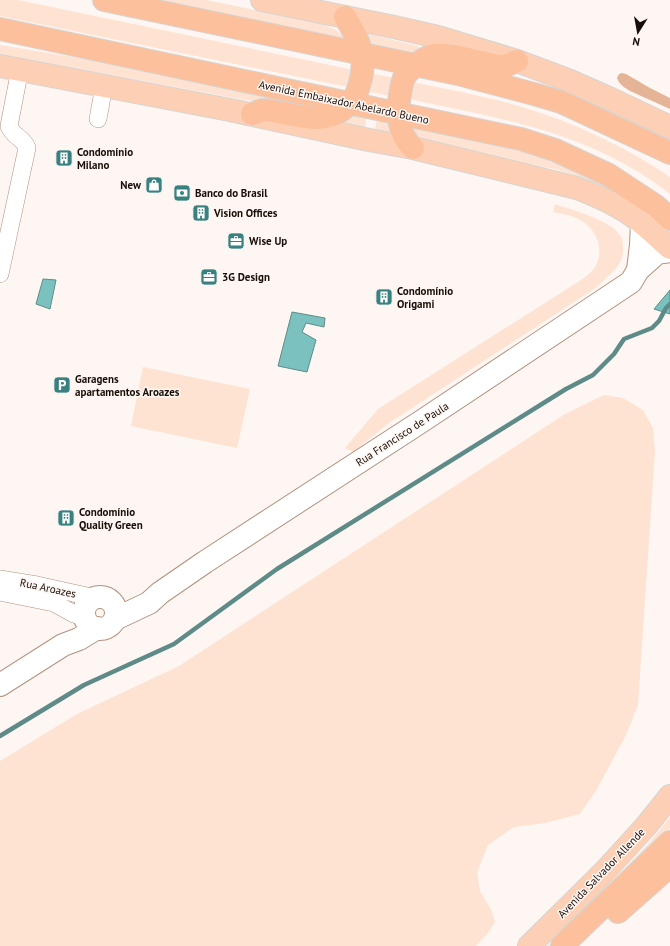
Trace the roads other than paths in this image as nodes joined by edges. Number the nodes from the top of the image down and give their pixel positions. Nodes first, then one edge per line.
1 (104, 0) edge
2 (262, 0) edge
3 (345, 17) junction
4 (0, 28) edge
5 (362, 54) junction
6 (517, 61) junction
7 (416, 65) junction
8 (5, 68) edge
9 (104, 86) junction
10 (351, 103) junction
11 (399, 113) junction
12 (252, 114) junction
13 (98, 119) dead end
14 (670, 127) edge
15 (413, 148) junction
16 (670, 153) edge
17 (670, 219) edge
18 (642, 223) junction
19 (670, 250) edge
20 (638, 270) junction
21 (0, 274) edge
22 (0, 579) edge
23 (0, 592) edge
24 (100, 612) junction
25 (0, 685) edge
26 (670, 796) edge
27 (670, 842) edge
28 (670, 866) edge
29 (529, 946) edge
30 (562, 946) edge
31 (571, 946) edge

1 - 5 highway
2 - 3 main road
3 - 5 highway
3 - 6 main road
4 - 10 highway, Avenida Embaixador Abelardo Bueno
5 - 7 highway
5 - 10 highway
6 - 7 highway
6 - 14 main road
7 - 11 highway
7 - 16 highway
8 - 9 main road
8 - 21 street
9 - 12 main road
9 - 13 street
10 - 11 highway, Avenida Embaixador Abelardo Bueno
10 - 12 highway
11 - 15 highway
11 - 17 highway, Avenida Embaixador Abelardo Bueno
12 - 15 main road
15 - 18 main road
18 - 19 main road
18 - 20 street
19 - 20 street, Rua Francisco de Paula
20 - 24 street, Rua Francisco de Paula
22 - 24 street, Rua Aroazes
23 - 24 street, Rua Aroazes
24 - 25 street
26 - 29 main road, Avenida Salvador Allende
27 - 30 highway
28 - 31 highway

